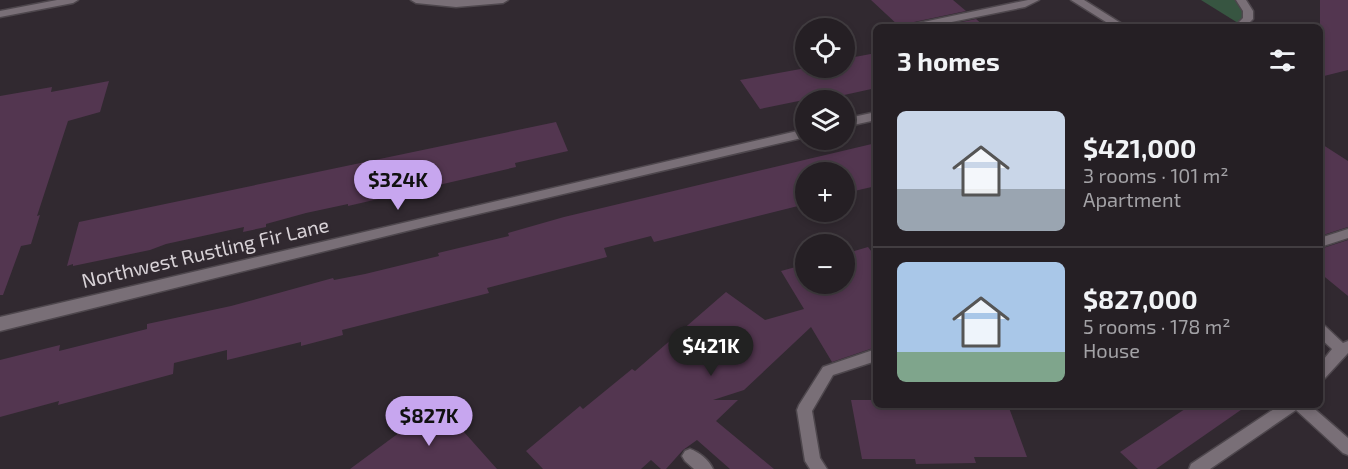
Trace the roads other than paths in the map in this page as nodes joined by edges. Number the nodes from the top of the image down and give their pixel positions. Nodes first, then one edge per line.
1 (73, 0) edge
2 (416, 0) edge
3 (502, 0) edge
4 (1035, 0) edge
5 (1076, 0) edge
6 (1241, 0) edge
7 (0, 14) edge
8 (928, 24) edge
9 (1117, 24) edge
10 (1242, 24) edge
11 (873, 117) edge
12 (855, 121) edge
13 (795, 136) edge
14 (1348, 233) edge
15 (1323, 242) edge
16 (0, 324) edge
17 (1323, 332) edge
18 (1345, 348) edge
19 (873, 356) edge
20 (1323, 371) edge
21 (1288, 408) edge
22 (1303, 408) edge
23 (1348, 448) edge
24 (690, 456) dead end
25 (705, 469) edge
26 (819, 469) edge
27 (1197, 469) edge

1 - 7 street
2 - 3 street
4 - 8 lane
5 - 9 street
6 - 10 street
11 - 12 street
13 - 16 street, Northwest Rustling Fir Lane
14 - 15 lane
17 - 18 lane
18 - 20 lane
19 - 26 lane
21 - 27 lane
22 - 23 lane
24 - 25 lane

